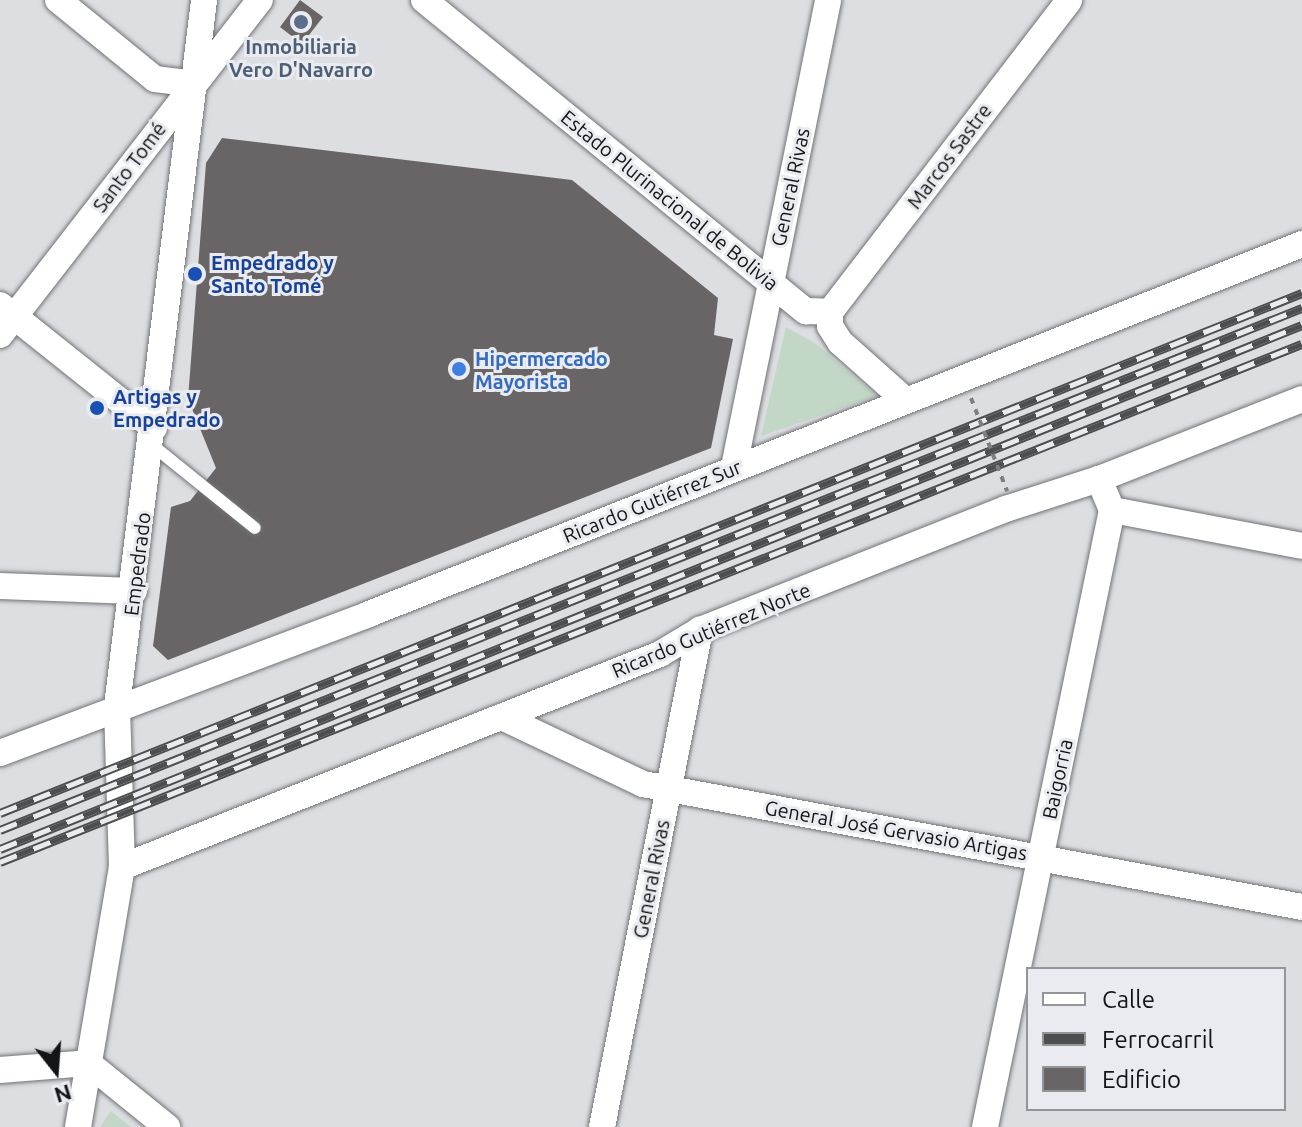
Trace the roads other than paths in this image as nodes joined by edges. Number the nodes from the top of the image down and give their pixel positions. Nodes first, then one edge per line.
1 (58, 0) edge
2 (204, 0) edge
3 (260, 0) edge
4 (424, 0) edge
5 (1069, 0) edge
6 (826, 1) edge
7 (193, 84) junction
8 (1302, 244) edge
9 (770, 281) junction
10 (830, 312) junction
11 (5, 319) edge
12 (904, 399) junction
13 (1302, 399) edge
14 (153, 436) junction
15 (734, 467) junction
16 (1099, 479) junction
17 (1112, 510) junction
18 (255, 528) dead end
19 (1302, 546) edge
20 (0, 586) edge
21 (134, 591) junction
22 (700, 630) junction
23 (117, 706) junction
24 (502, 717) junction
25 (0, 753) edge
26 (669, 789) junction
27 (1041, 857) junction
28 (122, 867) junction
29 (1302, 907) edge
30 (88, 1063) junction
31 (0, 1070) edge
32 (78, 1127) edge
33 (167, 1127) edge
34 (602, 1127) edge
35 (985, 1127) edge

1 - 7 street
2 - 7 street, Empedrado
3 - 7 street, Santo Tomé
4 - 9 street, Estado Plurinacional de Bolivia
5 - 10 street, Marcos Sastre
6 - 9 street, General Rivas
7 - 11 street, Santo Tomé
7 - 14 street, Empedrado
8 - 12 street, Ricardo Gutiérrez Sur
9 - 10 street, Estado Plurinacional de Bolivia
9 - 15 street, General Rivas
10 - 12 street
11 - 14 street
12 - 15 street, Ricardo Gutiérrez Sur
13 - 16 street, Ricardo Gutiérrez Norte
14 - 18 lane
14 - 21 street, Empedrado
15 - 23 street, Ricardo Gutiérrez Sur
16 - 17 street
16 - 22 street, Ricardo Gutiérrez Norte
17 - 19 street
17 - 27 street, Baigorria
20 - 21 street
21 - 23 street, Empedrado
22 - 24 street, Ricardo Gutiérrez Norte
22 - 26 street, General Rivas
23 - 25 street, Ricardo Gutiérrez Sur
23 - 28 street, Empedrado
24 - 26 street, General José Gervasio Artigas
24 - 28 street, Ricardo Gutiérrez Norte
26 - 27 street, General José Gervasio Artigas
26 - 34 street, General Rivas
27 - 29 street, General José Gervasio Artigas
27 - 35 street, Baigorria
28 - 30 street, Empedrado
30 - 31 street
30 - 32 street, Empedrado
30 - 33 street

